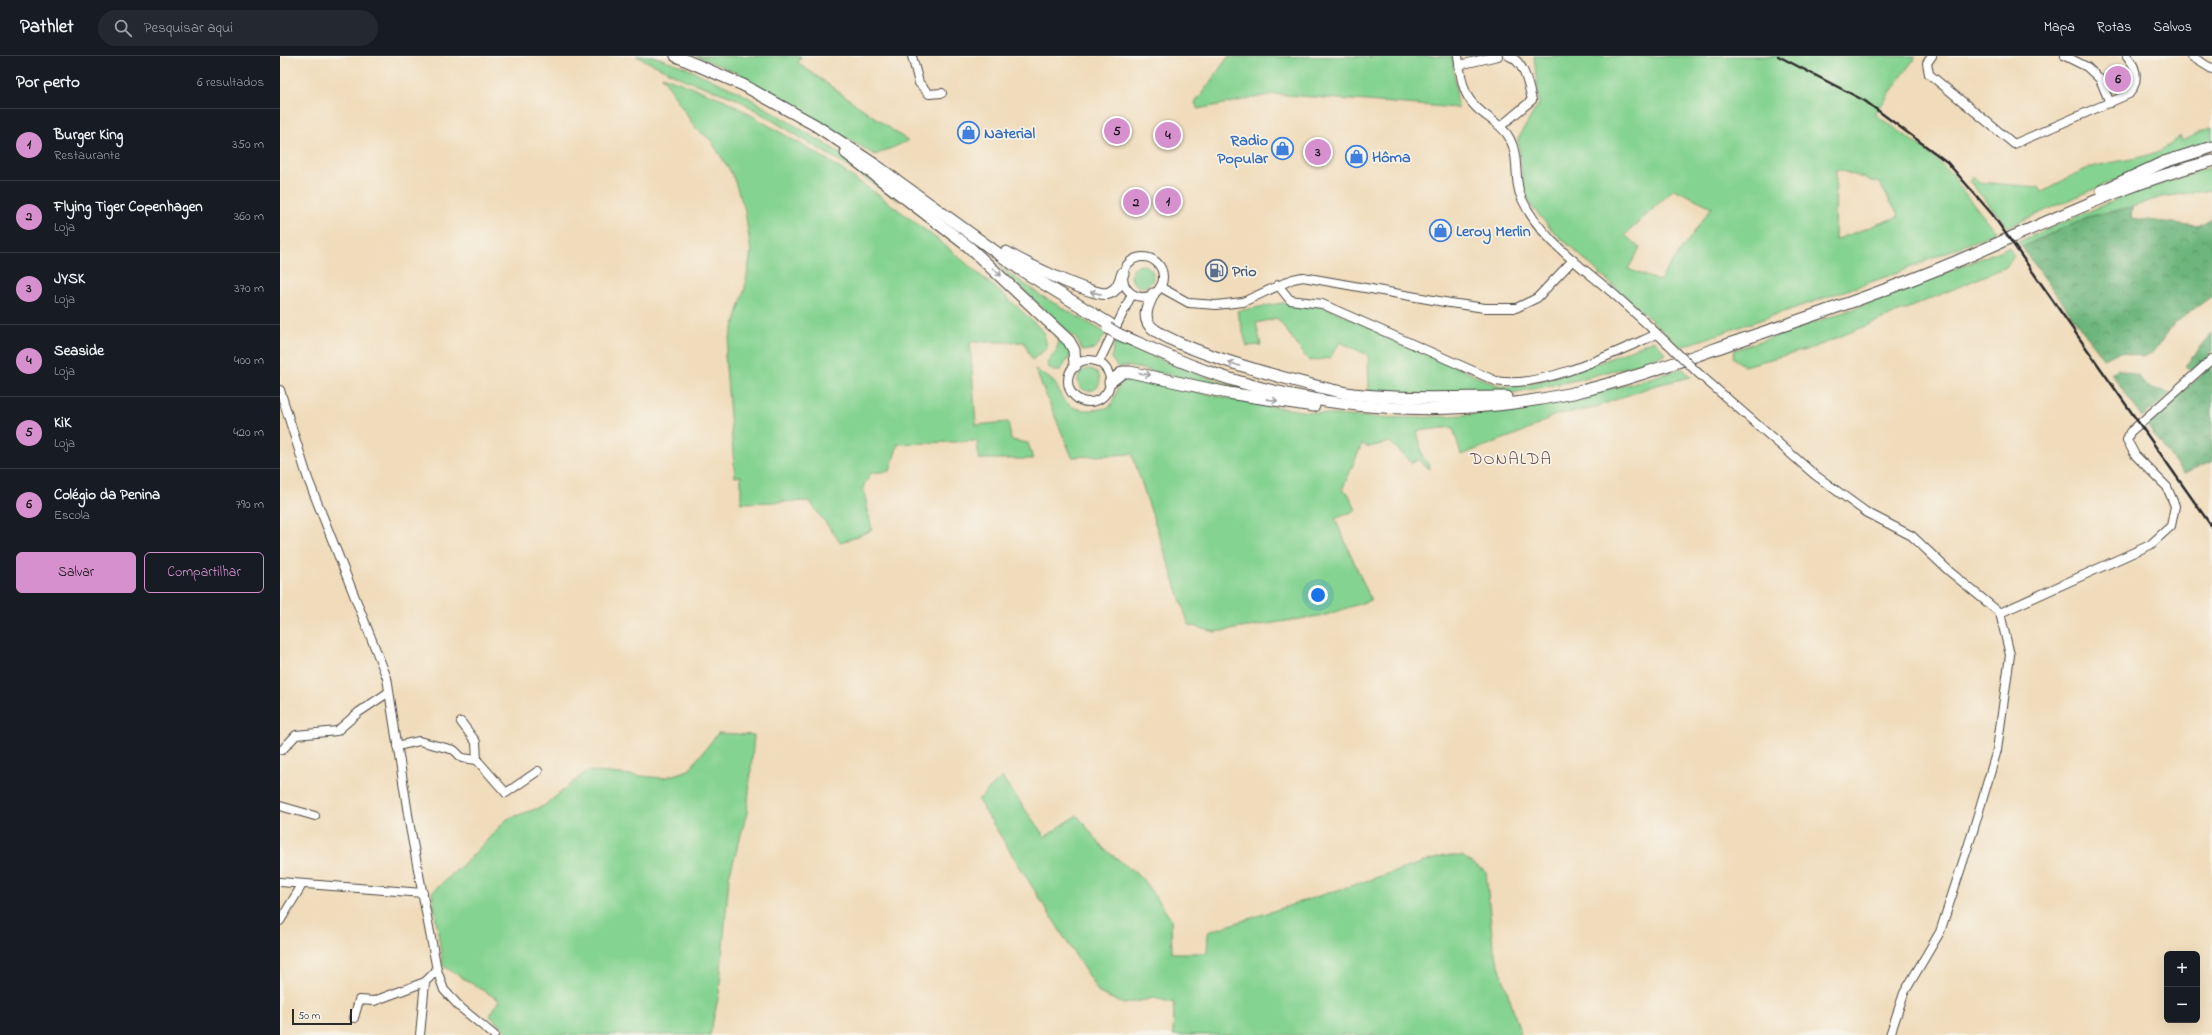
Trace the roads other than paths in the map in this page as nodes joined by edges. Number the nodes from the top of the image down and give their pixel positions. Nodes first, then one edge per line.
1 (676, 56) edge
2 (912, 56) edge
3 (1458, 56) edge
4 (1498, 56) edge
5 (1509, 56) edge
6 (1932, 56) edge
7 (2065, 56) edge
8 (2127, 56) edge
9 (2191, 56) edge
10 (1459, 65) junction
11 (2212, 69) edge
12 (942, 93) dead end
13 (2110, 103) junction
14 (814, 126) junction
15 (1501, 126) junction
16 (2212, 147) edge
17 (2212, 153) edge
18 (2212, 161) edge
19 (2102, 191) junction
20 (1573, 260) junction
21 (1123, 273) junction
22 (1278, 285) junction
23 (1156, 291) junction
24 (1132, 294) junction
25 (1119, 332) junction
26 (1657, 334) junction
27 (2212, 359) edge
28 (1098, 362) junction
29 (1075, 366) junction
30 (1110, 382) junction
31 (280, 390) edge
32 (1507, 398) junction
33 (1532, 401) junction
34 (2000, 613) junction
35 (389, 692) junction
36 (461, 722) dead end
37 (397, 746) junction
38 (282, 750) dead end
39 (477, 760) junction
40 (538, 771) dead end
41 (280, 806) edge
42 (315, 816) dead end
43 (280, 882) edge
44 (302, 885) junction
45 (423, 893) junction
46 (280, 921) edge
47 (437, 970) junction
48 (425, 982) junction
49 (354, 1018) dead end
50 (420, 1035) edge
51 (494, 1035) edge
52 (1890, 1035) edge

1 - 14 main road
2 - 12 street
3 - 10 street
4 - 10 street
5 - 15 street
6 - 13 street
7 - 13 street
8 - 13 street
9 - 11 street
10 - 15 street
21 -> 14 main road
14 - 25 main road
14 -> 29 main road
15 - 20 street
16 - 19 main road
17 - 19 main road
18 - 33 main road
19 - 32 main road
20 - 22 street
20 - 26 street
21 - 23 street
21 - 24 street
22 - 23 street
22 - 26 street
23 - 24 street
32 -> 23 main road
24 - 28 street
25 - 32 main road
25 - 33 main road
26 - 34 street, bridge
27 - 34 street
28 - 29 street
28 - 30 street
29 - 30 street
30 -> 33 main road
31 - 35 street
34 - 52 street
35 - 37 street
35 - 38 street
36 - 39 street
37 - 39 street
37 - 45 street
39 - 40 street
41 - 42 street
43 - 44 street
44 - 45 street
44 - 46 street
45 - 47 street
47 - 48 street
47 - 51 street
48 - 49 street
48 - 50 street

